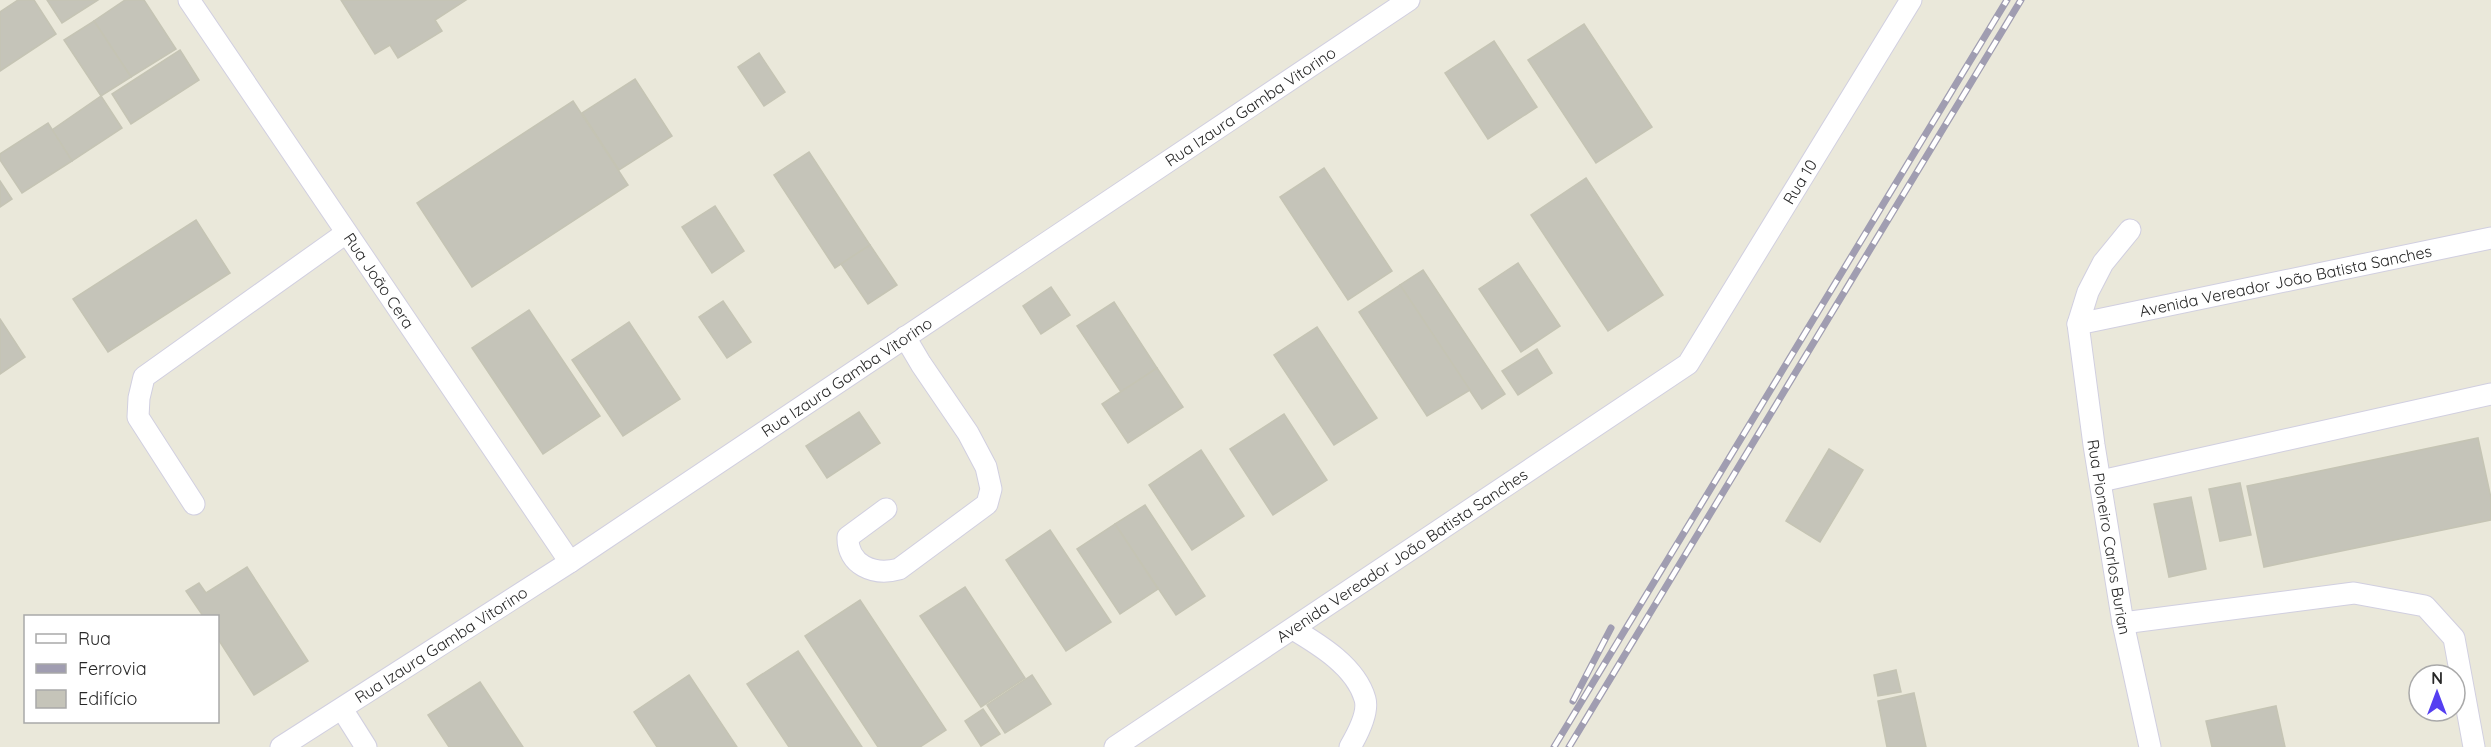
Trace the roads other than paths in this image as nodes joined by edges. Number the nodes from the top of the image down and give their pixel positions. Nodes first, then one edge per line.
1 (189, 0) edge
2 (1409, 0) edge
3 (1911, 0) edge
4 (2130, 230) dead end
5 (346, 233) junction
6 (2491, 238) edge
7 (2078, 324) junction
8 (905, 337) junction
9 (1688, 364) joint
10 (2491, 394) edge
11 (2101, 481) junction
12 (194, 504) dead end
13 (886, 509) dead end
14 (570, 562) junction
15 (2123, 623) junction
16 (1293, 629) junction
17 (342, 709) junction
18 (281, 747) edge
19 (366, 747) edge
20 (1116, 747) edge
21 (1350, 747) edge
22 (2150, 747) edge
23 (2474, 747) edge

1 - 5 street, Rua João Cera
2 - 8 street, Rua Izaura Gamba Vitorino
3 - 9 street, Rua 10
4 - 7 street
5 - 12 street
5 - 14 street, Rua João Cera
6 - 7 street, Avenida Vereador João Batista Sanches
7 - 11 street, Rua Pioneiro Carlos Burian
8 - 13 street
8 - 14 street, Rua Izaura Gamba Vitorino
9 - 16 street, Avenida Vereador João Batista Sanches
10 - 11 street
11 - 15 street, Rua Pioneiro Carlos Burian
14 - 17 street, Rua Izaura Gamba Vitorino
15 - 22 street, Rua Pioneiro Carlos Burian
15 - 23 street
16 - 20 street, Avenida Vereador João Batista Sanches
16 - 21 street
17 - 18 street, Rua Izaura Gamba Vitorino
17 - 19 street

